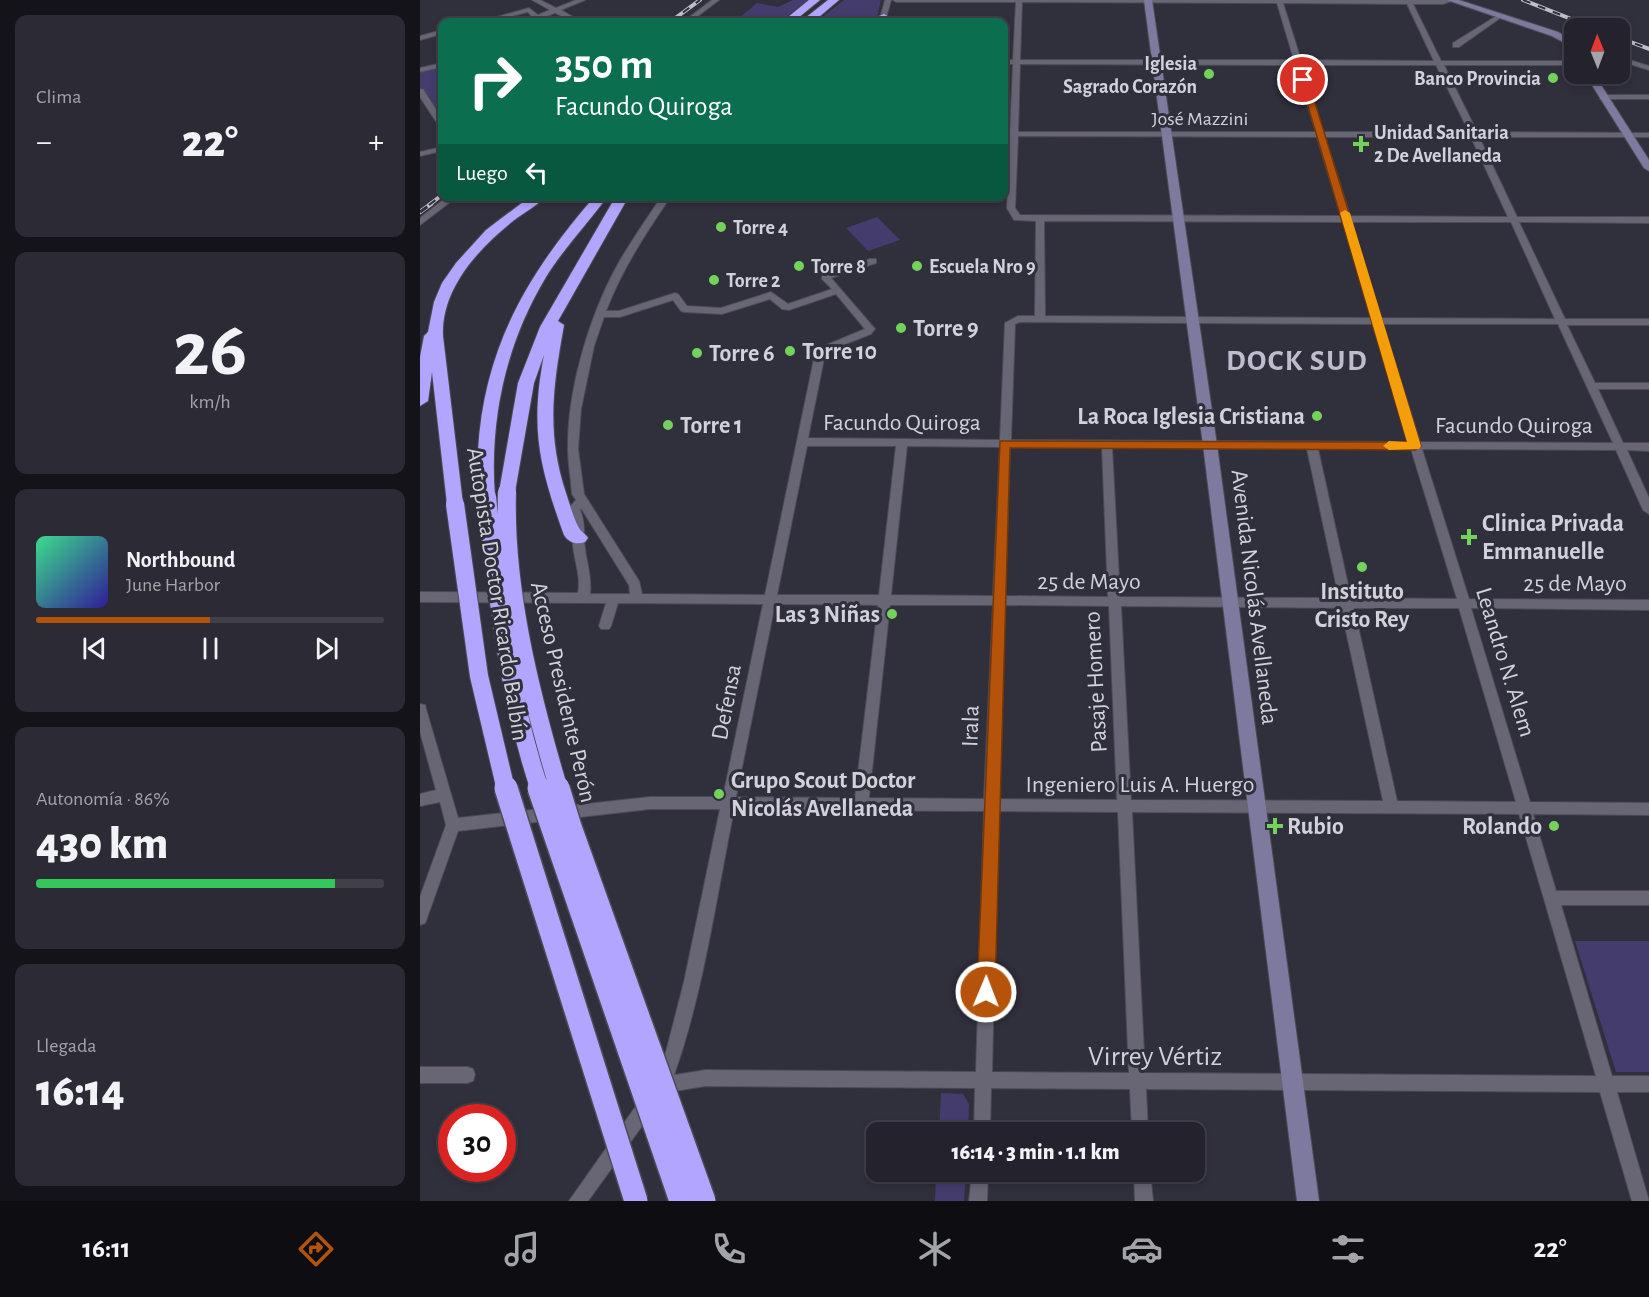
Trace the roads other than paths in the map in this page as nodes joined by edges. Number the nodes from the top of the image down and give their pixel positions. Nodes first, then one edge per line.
1 (536, 0) edge
2 (582, 0) edge
3 (716, 0) edge
4 (815, 0) edge
5 (834, 0) edge
6 (888, 0) edge
7 (896, 0) edge
8 (914, 0) edge
9 (1451, 0) edge
10 (1019, 1) edge
11 (1148, 1) edge
12 (1279, 1) edge
13 (1409, 1) edge
14 (524, 8) junction
15 (555, 11) junction
16 (1500, 16) junction
17 (494, 18) edge
18 (533, 18) edge
19 (542, 18) edge
20 (570, 18) edge
21 (692, 18) edge
22 (792, 18) edge
23 (812, 18) edge
24 (884, 18) edge
25 (438, 33) edge
26 (420, 38) edge
27 (1564, 39) edge
28 (1456, 45) dead end
29 (1630, 61) edge
30 (1008, 62) edge
31 (1016, 62) junction
32 (1156, 62) junction
33 (1440, 62) junction
34 (1298, 63) junction
35 (1564, 63) edge
36 (438, 65) edge
37 (421, 68) edge
38 (1649, 68) edge
39 (1595, 84) edge
40 (420, 91) edge
41 (1603, 97) junction
42 (1649, 97) edge
43 (438, 118) edge
44 (1008, 134) edge
45 (1014, 134) junction
46 (1167, 134) junction
47 (1320, 134) junction
48 (1474, 134) junction
49 (1628, 135) junction
50 (1649, 135) edge
51 (438, 150) edge
52 (420, 154) edge
53 (1649, 168) edge
54 (447, 201) edge
55 (533, 201) edge
56 (598, 201) edge
57 (620, 201) edge
58 (664, 201) edge
59 (1040, 218) junction
60 (1178, 218) junction
61 (1347, 219) junction
62 (1514, 220) junction
63 (1649, 220) edge
64 (420, 222) edge
65 (873, 261) dead end
66 (838, 290) junction
67 (564, 296) junction
68 (600, 314) junction
69 (1040, 319) junction
70 (436, 320) junction
71 (1194, 320) junction
72 (1377, 321) junction
73 (1561, 322) junction
74 (1649, 322) edge
75 (1591, 386) junction
76 (1649, 386) edge
77 (420, 401) edge
78 (802, 442) junction
79 (902, 443) junction
80 (1005, 444) junction
81 (1107, 444) junction
82 (1210, 445) junction
83 (1312, 445) junction
84 (1415, 446) junction
85 (1620, 447) junction
86 (1649, 447) edge
87 (497, 495) junction
88 (581, 502) junction
89 (1649, 510) edge
90 (579, 538) junction
91 (420, 597) edge
92 (583, 598) junction
93 (613, 598) junction
94 (637, 599) junction
95 (770, 599) junction
96 (884, 600) junction
97 (999, 602) junction
98 (1230, 602) junction
99 (1114, 603) junction
100 (1346, 603) junction
101 (1464, 603) junction
102 (1649, 605) edge
103 (605, 626) dead end
104 (420, 709) edge
105 (443, 795) junction
106 (420, 800) edge
107 (729, 803) junction
108 (861, 804) junction
109 (991, 806) junction
110 (1125, 807) junction
111 (1256, 807) junction
112 (1391, 807) junction
113 (1525, 808) junction
114 (1649, 809) edge
115 (453, 825) junction
116 (1551, 898) junction
117 (1649, 898) edge
118 (420, 918) edge
119 (420, 1075) edge
120 (467, 1075) dead end
121 (984, 1080) junction
122 (1138, 1082) junction
123 (1292, 1083) junction
124 (1607, 1084) junction
125 (1649, 1084) edge
126 (662, 1085) junction
127 (982, 1122) edge
128 (1140, 1122) edge
129 (979, 1182) edge
130 (1142, 1182) edge
131 (578, 1201) edge
132 (636, 1201) edge
133 (681, 1201) edge
134 (704, 1201) edge
135 (978, 1201) edge
136 (1143, 1201) edge
137 (1308, 1201) edge
138 (1641, 1201) edge

1 - 14 street
1 - 15 street
2 - 15 street
3 - 21 street
4 - 22 highway
5 - 23 highway
6 - 24 street
7 - 8 street
8 - 10 street
9 - 13 street
9 - 16 main road
10 - 11 street
10 - 31 street
11 - 12 street
11 - 32 main road, Avenida Nicolás Avellaneda
12 - 13 street
12 - 34 street, Leandro N. Alem
13 - 33 street
14 - 17 street
14 - 18 street
15 - 19 street
15 - 20 street
16 - 27 main road
16 - 28 street
25 - 26 street
29 - 38 street
30 - 31 street
31 - 32 street
31 - 45 street
32 - 34 street
32 - 46 main road, Avenida Nicolás Avellaneda
33 - 34 street
33 - 35 street
33 - 48 street
34 - 47 street, Leandro N. Alem
36 - 37 street
39 - 41 main road
40 - 43 street
41 - 42 street
41 - 49 main road
44 - 45 street, José Mazzini
45 - 46 street, José Mazzini
45 - 59 street
46 - 47 street, José Mazzini
46 - 60 main road, Avenida Nicolás Avellaneda
47 - 48 street, José Mazzini
47 - 61 street, Leandro N. Alem
48 - 49 street, José Mazzini
48 - 62 street
49 - 50 street, José Mazzini
49 - 53 main road
51 - 52 street
54 - 64 street
55 - 70 highway, Autopista Doctor Ricardo Balbín
56 - 87 highway, Autopista Doctor Ricardo Balbín
57 - 67 highway, Acceso Presidente Perón
58 - 68 street
59 - 60 street
59 - 69 street
60 - 61 street
60 - 71 main road, Avenida Nicolás Avellaneda
61 - 62 street
61 - 72 street, Leandro N. Alem
62 - 63 street
62 - 73 street
65 - 66 street
66 - 68 street
66 - 78 street, Defensa
67 - 87 highway, Acceso Presidente Perón
67 - 90 highway
68 - 88 street
69 - 71 street
69 - 80 street, Irala
70 - 77 highway
70 - 132 highway, Autopista Doctor Ricardo Balbín, bridge
71 - 72 street
71 - 82 main road, Avenida Nicolás Avellaneda
72 - 73 street
72 - 84 street, Leandro N. Alem
73 - 74 street
73 - 75 street
75 - 76 street
75 - 85 street
78 - 79 street, Facundo Quiroga
78 - 95 street, Defensa
79 - 80 street, Facundo Quiroga
79 - 96 street
80 - 81 street, Facundo Quiroga
80 - 97 street, Irala
81 - 82 street, Facundo Quiroga
81 - 99 street, Pasaje Homero
82 - 83 street, Facundo Quiroga
82 - 98 main road, Avenida Nicolás Avellaneda
83 - 84 street, Facundo Quiroga
83 - 100 street
84 - 85 street, Facundo Quiroga
84 - 101 street, Leandro N. Alem
85 - 86 street, Facundo Quiroga
85 - 89 street
87 - 133 highway, Autopista Doctor Ricardo Balbín, bridge
87 - 134 highway, Acceso Presidente Perón, bridge
88 - 90 street
88 - 94 street
90 - 92 street
91 - 92 street, 25 de Mayo
92 - 93 street, 25 de Mayo
93 - 94 street, 25 de Mayo
93 - 103 street
94 - 95 street, 25 de Mayo
95 - 96 street, 25 de Mayo
95 - 107 street, Defensa
96 - 97 street, 25 de Mayo
96 - 108 street
97 - 99 street, 25 de Mayo
97 - 109 street, Irala
98 - 99 street, 25 de Mayo
98 - 100 street, 25 de Mayo
98 - 111 main road, Avenida Nicolás Avellaneda
99 - 110 street, Pasaje Homero
100 - 101 street, 25 de Mayo
100 - 112 street
101 - 102 street, 25 de Mayo
101 - 113 street, Leandro N. Alem
104 - 105 street
105 - 106 street
105 - 115 street
107 - 108 street, Ingeniero Luis A. Huergo
107 - 115 street, Ingeniero Luis A. Huergo
107 - 126 street, Defensa
108 - 109 street, Ingeniero Luis A. Huergo
109 - 110 street, Ingeniero Luis A. Huergo
109 - 121 street, Irala
110 - 111 street, Ingeniero Luis A. Huergo
110 - 122 street, Pasaje Homero
111 - 112 street, Ingeniero Luis A. Huergo
111 - 123 main road, Avenida Nicolás Avellaneda
112 - 113 street, Ingeniero Luis A. Huergo
113 - 114 street, Ingeniero Luis A. Huergo
113 - 116 street, Leandro N. Alem
115 - 118 street
116 - 117 street
116 - 124 street, Leandro N. Alem
119 - 120 street
121 - 122 street, Virrey Vértiz
121 - 126 street, Virrey Vértiz
121 - 127 street, Irala
122 - 123 street, Virrey Vértiz
122 - 128 street, Pasaje Homero
123 - 124 street, Virrey Vértiz
123 - 137 main road, Avenida Nicolás Avellaneda
124 - 125 street, Virrey Vértiz
124 - 138 street, Leandro N. Alem
126 - 131 street, Defensa
129 - 135 street
130 - 136 street

